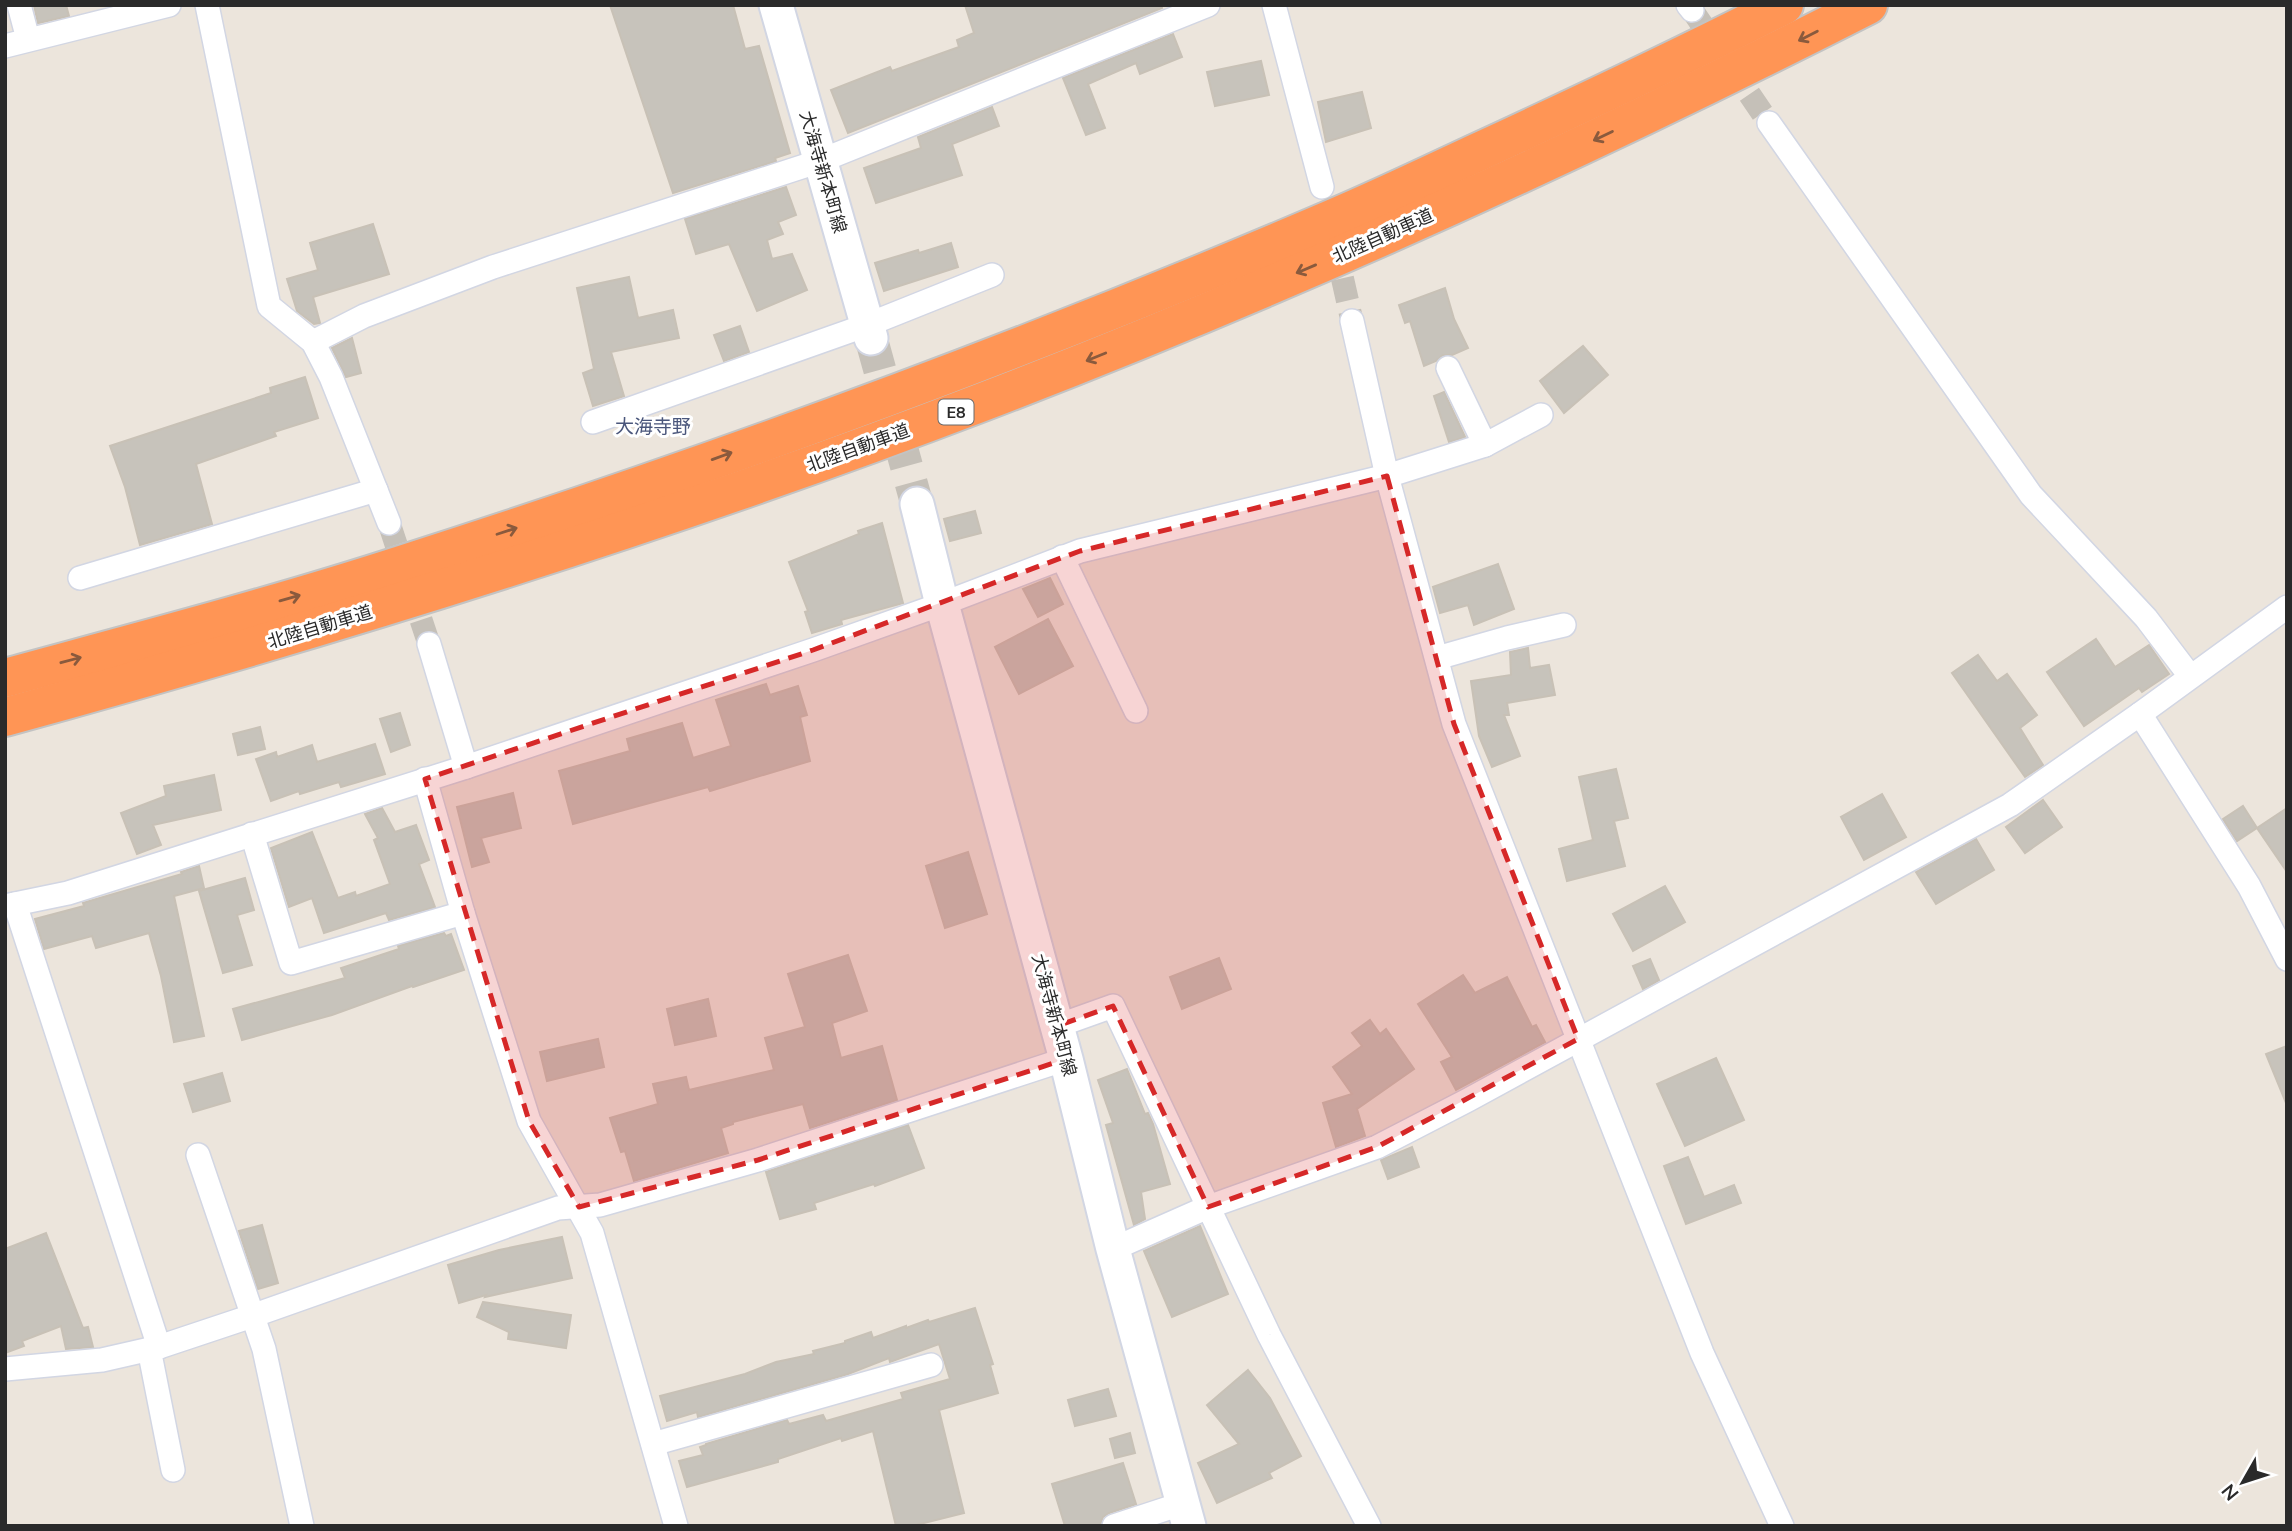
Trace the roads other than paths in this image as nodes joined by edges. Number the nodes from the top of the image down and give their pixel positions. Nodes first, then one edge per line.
1 (19, 5) edge
2 (169, 5) edge
3 (207, 5) edge
4 (776, 5) edge
5 (1274, 5) edge
6 (1784, 5) edge
7 (1868, 5) edge
8 (1198, 7) edge
9 (137, 9) edge
10 (28, 39) junction
11 (5, 46) edge
12 (1769, 122) tunnel mouth
13 (820, 161) junction
14 (1322, 187) dead end
15 (992, 275) dead end
16 (1352, 321) tunnel mouth
17 (869, 331) junction
18 (313, 342) junction
19 (1448, 368) dead end
20 (1541, 415) dead end
21 (593, 422) dead end
22 (1485, 445) junction
23 (1387, 476) junction
24 (376, 490) junction
25 (917, 504) tunnel mouth
26 (389, 523) tunnel mouth
27 (1062, 557) junction
28 (80, 579) dead end
29 (942, 604) junction
30 (2287, 607) edge
31 (1564, 625) dead end
32 (429, 644) tunnel mouth
33 (1437, 658) junction
34 (2190, 676) junction
35 (5, 678) edge
36 (1136, 711) dead end
37 (2140, 714) junction
38 (5, 717) edge
39 (466, 767) junction
40 (425, 779) junction
41 (252, 834) junction
42 (10, 905) edge
43 (463, 913) junction
44 (2287, 959) edge
45 (1057, 1026) junction
46 (1578, 1039) junction
47 (1066, 1059) junction
48 (198, 1155) dead end
49 (1208, 1207) junction
50 (579, 1208) junction
51 (1113, 1249) junction
52 (252, 1316) junction
53 (154, 1348) junction
54 (931, 1365) dead end
55 (5, 1369) edge
56 (653, 1444) junction
57 (173, 1470) dead end
58 (1186, 1514) edge
59 (302, 1526) edge
60 (677, 1526) edge
61 (1114, 1526) edge
62 (1368, 1526) edge
63 (1782, 1526) edge

1 - 10 street
2 - 9 street
3 - 18 street
4 - 13 main road, 大海寺新本町線
5 - 14 street
35 -> 6 highway, 北陸自動車道 / E8
7 -> 38 highway, 北陸自動車道 / E8
8 - 13 street
9 - 10 street
10 - 11 street
12 - 34 street
13 - 17 main road, 大海寺新本町線
13 - 18 street
15 - 17 street
16 - 23 street
17 - 21 street
18 - 24 street
19 - 22 street
20 - 22 street
22 - 23 street
23 - 27 street
23 - 33 street
24 - 26 street
24 - 28 street
25 - 29 main road, 大海寺新本町線
27 - 29 street
27 - 36 street
29 - 39 street
29 - 45 main road, 大海寺新本町線
30 - 34 street
31 - 33 street
32 - 39 street
33 - 46 street
34 - 37 street
37 - 44 street
37 - 46 street
39 - 40 street
40 - 41 street
40 - 43 street
41 - 42 street
41 - 43 street
42 - 53 street
43 - 50 street
45 - 47 main road, 大海寺新本町線
45 - 49 street
46 - 49 street
46 - 63 street
47 - 50 street
47 - 51 main road, 大海寺新本町線
48 - 52 street
49 - 51 street
49 - 62 street
50 - 52 street
50 - 56 street
51 - 58 main road, 大海寺新本町線
52 - 53 street
52 - 59 street
53 - 55 street
53 - 57 street
54 - 56 street
56 - 60 street
58 - 61 street

